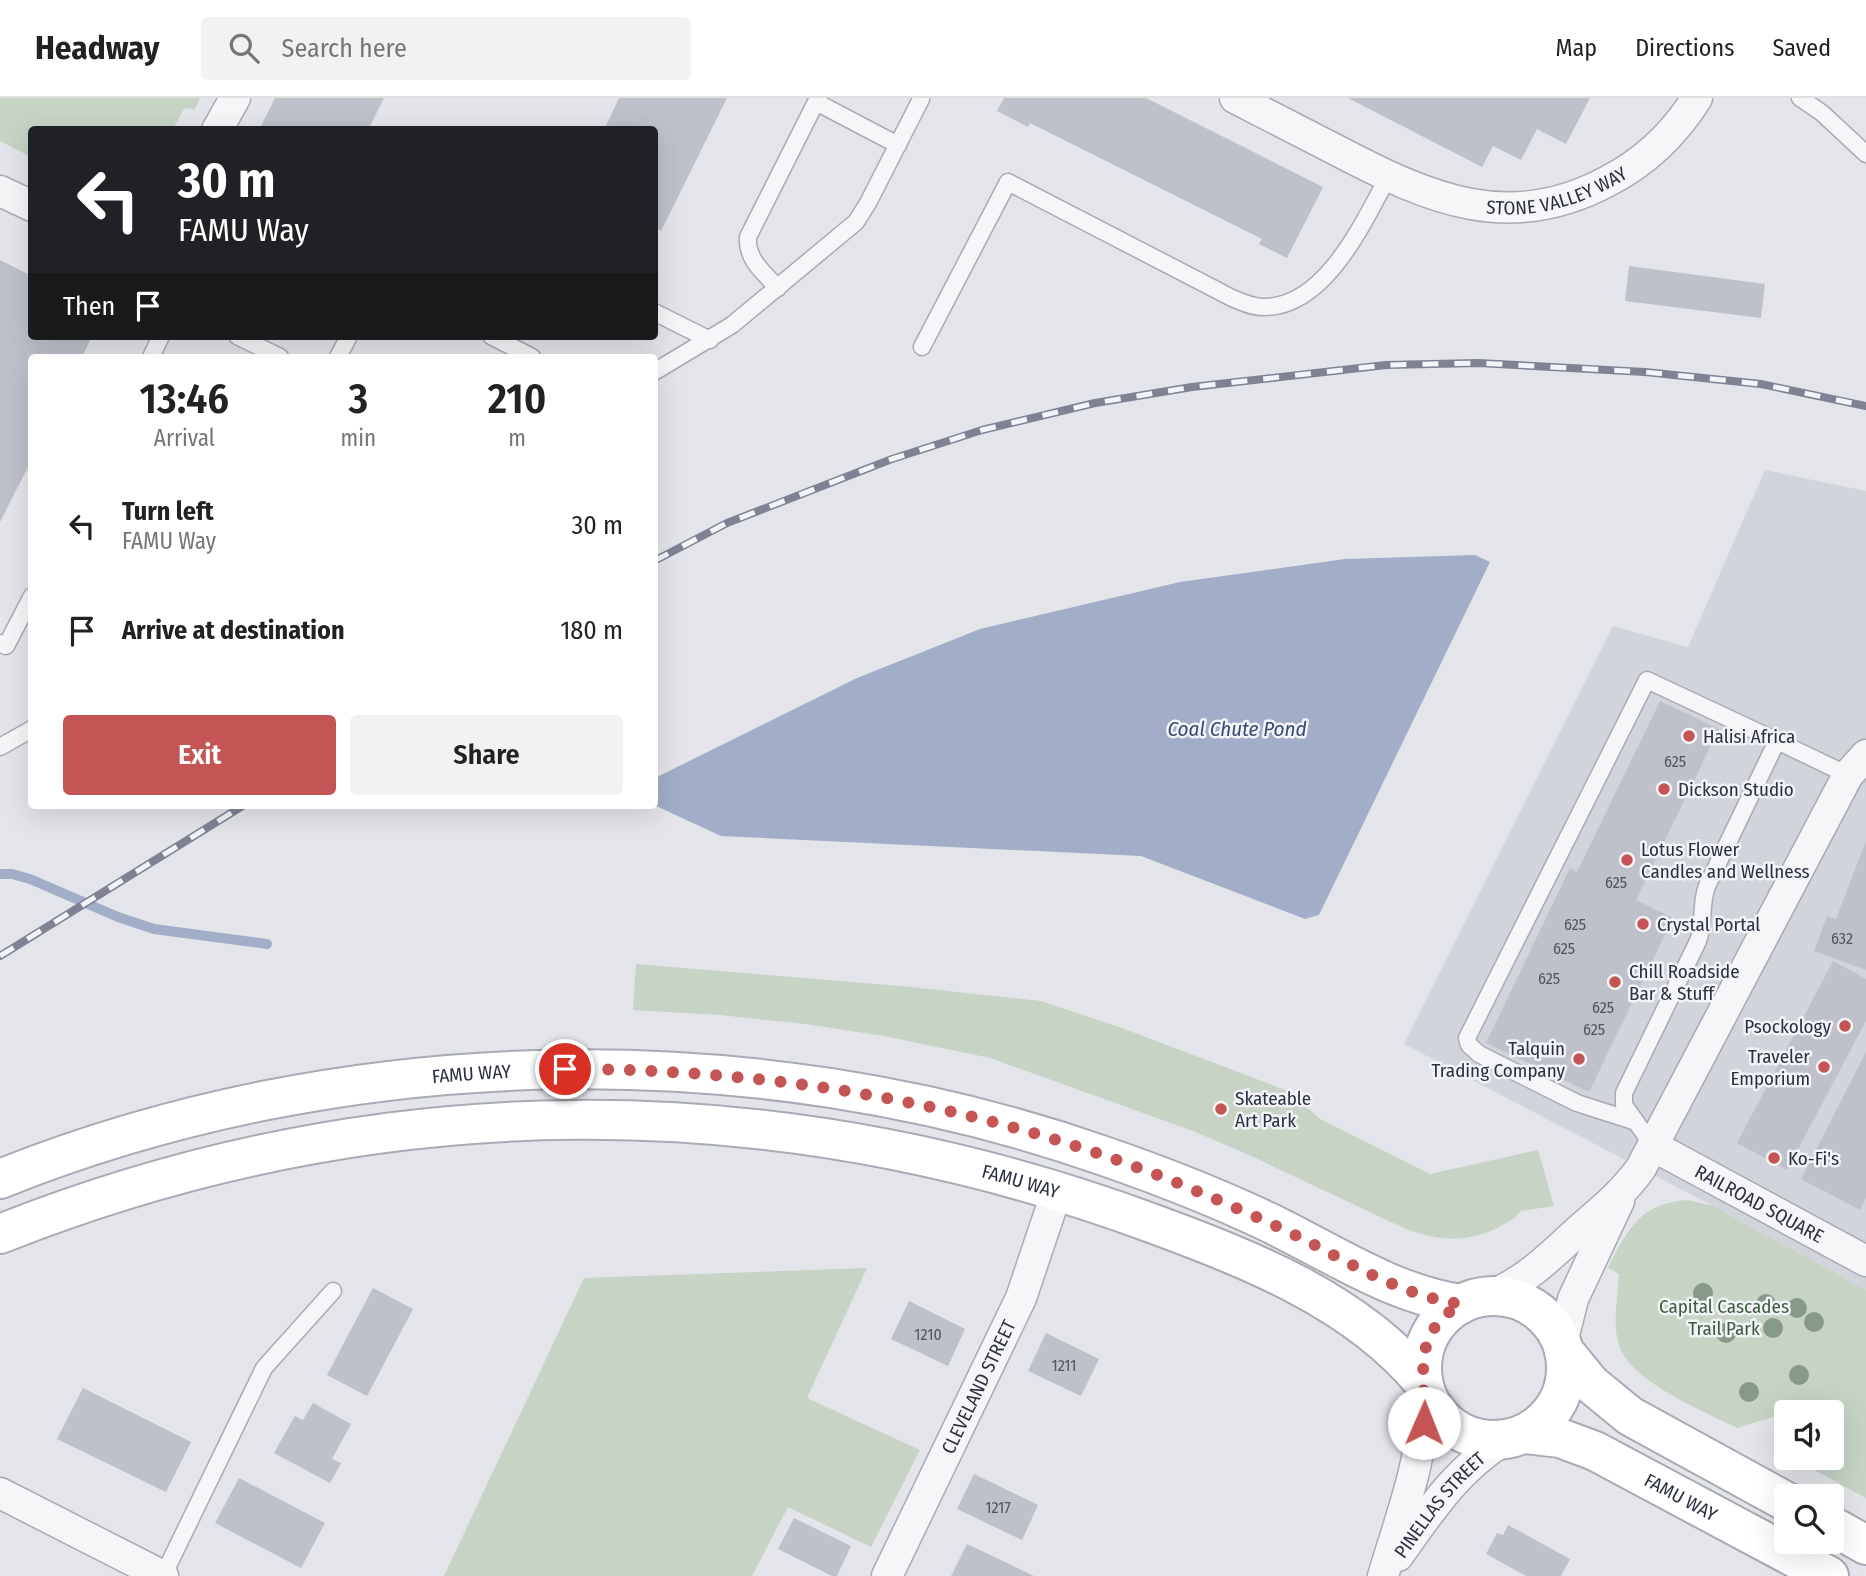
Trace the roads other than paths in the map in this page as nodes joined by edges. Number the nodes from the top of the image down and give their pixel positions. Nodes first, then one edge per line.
1 (235, 98) edge
2 (921, 98) edge
3 (1235, 98) edge
4 (1697, 98) edge
5 (1801, 98) edge
6 (219, 126) edge
7 (898, 145) junction
8 (1866, 154) edge
9 (1388, 177) junction
10 (0, 191) edge
11 (28, 204) edge
12 (778, 288) junction
13 (658, 314) edge
14 (242, 340) edge
15 (499, 340) edge
16 (710, 340) junction
17 (922, 346) dead end
18 (260, 353) edge
19 (526, 354) edge
20 (658, 370) edge
21 (28, 603) edge
22 (2, 649) edge
23 (28, 731) edge
24 (1777, 741) junction
25 (0, 747) edge
26 (1857, 765) edge
27 (1636, 1122) junction
28 (1653, 1146) junction
29 (0, 1179) edge
30 (1625, 1188) junction
31 (1057, 1191) junction
32 (0, 1234) edge
33 (1866, 1261) edge
34 (333, 1292) dead end
35 (1476, 1300) junction
36 (1563, 1347) junction
37 (1424, 1386) junction
38 (1515, 1437) junction
39 (0, 1493) edge
40 (1774, 1495) edge
41 (1844, 1533) edge
42 (1866, 1545) edge
43 (163, 1576) edge
44 (887, 1576) edge
45 (1383, 1576) edge
46 (1829, 1576) edge

1 - 6 street
2 - 7 lane
3 - 9 street, STONE VALLEY WAY
4 - 9 street, STONE VALLEY WAY
5 - 8 lane
7 - 12 lane
7 - 12 lane
9 - 17 lane
10 - 11 street
12 - 16 lane
13 - 16 lane
14 - 18 lane
15 - 19 lane
16 - 20 lane
21 - 22 lane
23 - 25 lane
24 - 26 lane
24 - 27 lane
24 - 27 lane
26 - 28 street
27 - 28 lane
28 - 30 street
28 - 33 street, RAILROAD SQUARE
29 - 35 street, FAMU WAY
30 - 35 street
30 - 36 street
31 - 32 street, FAMU WAY
31 - 37 street, FAMU WAY
31 - 44 street, CLEVELAND STREET
34 - 43 lane
35 - 36 street, FAMU WAY
35 - 37 street
36 - 38 street
36 - 40 street, FAMU WAY
37 - 38 street, FAMU WAY
37 - 45 street, PINELLAS STREET
38 - 45 street, PINELLAS STREET
38 - 46 street, FAMU WAY
39 - 43 street
41 - 42 street

